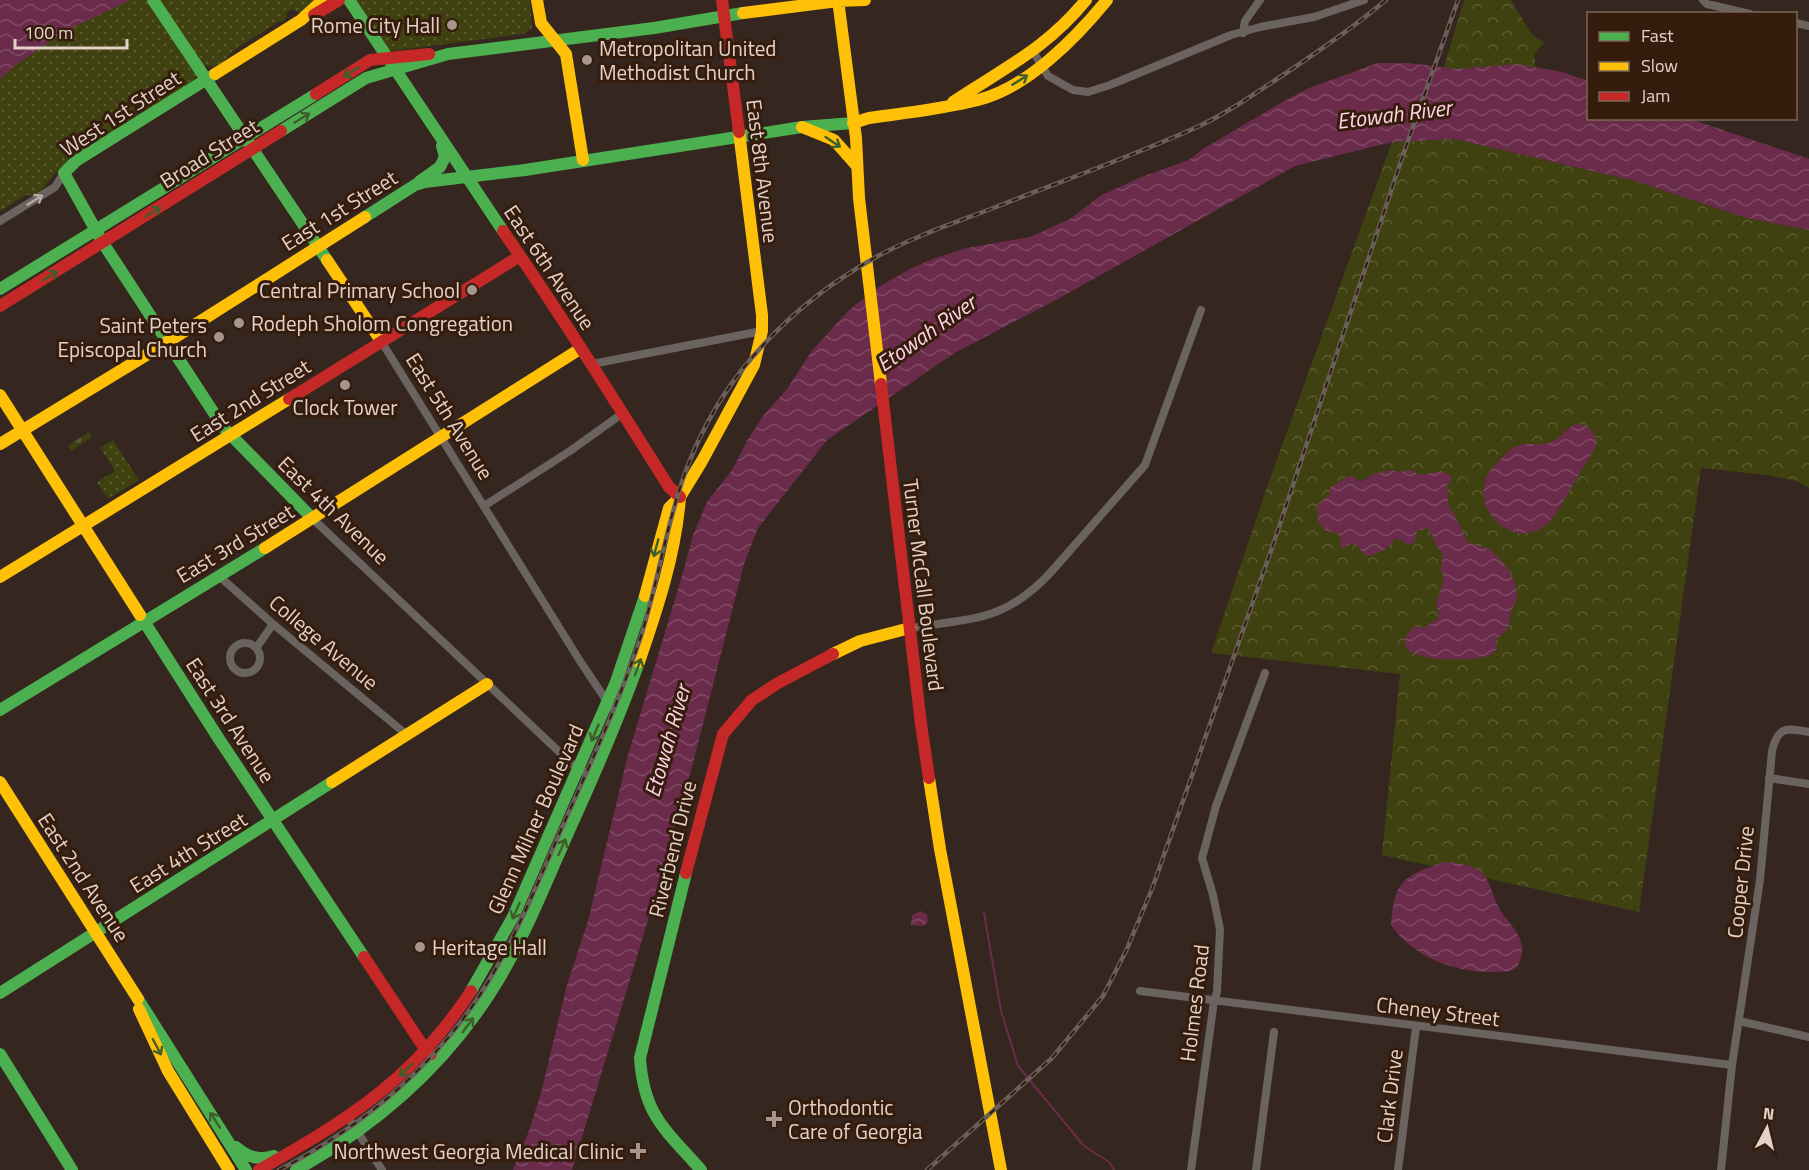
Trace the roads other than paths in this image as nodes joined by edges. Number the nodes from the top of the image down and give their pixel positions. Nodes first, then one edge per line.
1 (323, 0) edge
2 (537, 0) edge
3 (722, 0) edge
4 (838, 0) edge
5 (864, 0) edge
6 (1107, 0) edge
7 (1260, 0) edge
8 (1364, 0) edge
9 (1703, 0) edge
10 (346, 1) edge
11 (1085, 1) edge
12 (154, 2) edge
13 (1741, 12) edge
14 (724, 15) junction
15 (301, 20) junction
16 (1243, 33) junction
17 (555, 40) junction
18 (1034, 53) junction
19 (448, 54) junction
20 (387, 58) junction
21 (1041, 67) junction
22 (394, 69) junction
23 (206, 80) junction
24 (949, 105) junction
25 (852, 123) junction
26 (433, 126) junction
27 (802, 127) junction
28 (740, 136) junction
29 (245, 138) junction
30 (252, 149) junction
31 (583, 160) junction
32 (857, 166) junction
33 (64, 173) junction
34 (466, 178) junction
35 (415, 185) junction
36 (0, 221) edge
37 (96, 229) junction
38 (104, 243) junction
39 (317, 247) junction
40 (520, 256) junction
41 (0, 289) edge
42 (0, 306) edge
43 (1201, 310) dead end
44 (762, 332) junction
45 (381, 341) junction
46 (166, 343) junction
47 (580, 349) junction
48 (592, 364) junction
49 (0, 395) edge
50 (623, 413) junction
51 (22, 430) junction
52 (229, 435) junction
53 (440, 436) junction
54 (0, 444) edge
55 (681, 497) junction
56 (484, 506) junction
57 (313, 519) junction
58 (84, 526) junction
59 (219, 576) junction
60 (0, 577) edge
61 (144, 621) junction
62 (273, 624) junction
63 (910, 628) junction
64 (257, 647) dead end
65 (1265, 673) dead end
66 (487, 684) junction
67 (608, 703) junction
68 (0, 710) edge
69 (620, 716) junction
70 (1809, 732) edge
71 (407, 735) junction
72 (579, 769) junction
73 (593, 778) junction
74 (1769, 778) junction
75 (0, 782) edge
76 (1809, 784) edge
77 (273, 821) junction
78 (96, 933) junction
79 (1140, 991) dead end
80 (0, 993) edge
81 (134, 994) junction
82 (1214, 1001) junction
83 (1739, 1021) junction
84 (1416, 1027) junction
85 (1274, 1032) dead end
86 (1809, 1037) edge
87 (427, 1050) junction
88 (0, 1054) edge
89 (437, 1061) junction
90 (1732, 1065) junction
91 (348, 1117) junction
92 (357, 1132) junction
93 (227, 1140) junction
94 (300, 1146) junction
95 (72, 1170) edge
96 (229, 1170) edge
97 (246, 1170) edge
98 (259, 1170) edge
99 (296, 1170) edge
100 (382, 1170) edge
101 (701, 1170) edge
102 (1001, 1170) edge
103 (1191, 1170) edge
104 (1256, 1170) edge
105 (1398, 1170) edge
106 (1721, 1170) edge

1 - 15 street, West 1st Street
2 - 17 street
3 - 14 street, East 8th Avenue
4 - 5 street, Broad Street
4 - 14 street, Broad Street
4 - 25 street, Turner McCall Boulevard
6 - 21 street, East 1st Street
7 - 16 street
8 - 16 street
9 - 13 street
10 - 15 street
10 - 20 street, East 6th Avenue
11 - 18 street
12 - 23 street, East 5th Avenue
14 - 17 street, Broad Street
14 - 28 street, East 8th Avenue
15 - 23 street, West 1st Street
16 - 21 street
17 - 19 street, Broad Street
17 - 31 street
18 - 21 street
18 - 24 street
19 - 20 street, Broad Street
19 - 22 street, Broad Street
20 - 22 street, East 6th Avenue
20 -> 29 street, Broad Street
24 -> 21 street, East 1st Street
22 - 26 street, East 6th Avenue
30 -> 22 street, Broad Street
23 - 29 street, East 5th Avenue
23 - 33 street, West 1st Street
24 - 25 street, East 1st Street
25 - 27 street, East 1st Street
25 - 32 street, Turner McCall Boulevard
26 - 34 street, East 6th Avenue
26 - 35 street
27 - 28 street, East 1st Street
27 -> 32 street
28 - 31 street, East 1st Street
28 - 44 street, East 8th Avenue
29 - 30 street, East 5th Avenue
29 - 37 street, Broad Street
38 -> 30 street, Broad Street
30 - 39 street, East 5th Avenue
31 - 34 street, East 1st Street
32 - 63 street, Turner McCall Boulevard
36 -> 33 street, West 1st Street
33 - 37 street, East 4th Avenue
34 - 35 street, East 1st Street
34 - 40 street, East 6th Avenue
35 - 39 street, East 1st Street
37 - 38 street, East 4th Avenue
37 - 41 street, Broad Street
42 -> 38 street, Broad Street
38 - 46 street, East 4th Avenue
39 - 45 street, East 5th Avenue
39 - 46 street, East 1st Street
40 - 45 street, East 2nd Street
40 - 47 street, East 6th Avenue
43 - 63 street
44 - 48 street
44 - 55 street, Glenn Milner Boulevard
45 - 52 street, East 2nd Street
45 - 53 street, East 5th Avenue
46 - 51 street, East 1st Street
46 - 52 street, East 4th Avenue
47 - 48 street, East 6th Avenue
47 - 53 street, East 3rd Street
48 - 50 street, East 6th Avenue
49 - 51 street, East 3rd Avenue
50 - 55 street, East 6th Avenue
50 - 56 street
51 - 54 street, East 1st Street
51 - 58 street, East 3rd Avenue
52 - 57 street, East 4th Avenue
52 - 58 street, East 2nd Street
53 - 56 street, East 5th Avenue
53 - 57 street, East 3rd Street
55 -> 67 street, Glenn Milner Boulevard
69 -> 55 street, Glenn Milner Boulevard
56 - 67 street, East 5th Avenue
57 - 59 street, East 3rd Street
57 - 66 street, East 4th Avenue
58 - 60 street, East 2nd Street
58 - 61 street, East 3rd Avenue
59 - 61 street, East 3rd Street
59 - 62 street, College Avenue
61 - 68 street, East 3rd Street
61 - 77 street, East 3rd Avenue
62 - 64 street
62 - 71 street, College Avenue
63 - 101 street, Riverbend Drive
63 - 102 street, Turner McCall Boulevard
65 - 82 street, Holmes Road
66 - 71 street, East 4th Street
66 - 72 street, East 4th Avenue
67 - 69 street, East 5th Avenue
67 -> 72 street, Glenn Milner Boulevard
69 - 73 street, Glenn Milner Boulevard
70 - 74 street, Cooper Drive
71 - 77 street, East 4th Street
72 - 73 street, East 4th Avenue
72 -> 87 street, Glenn Milner Boulevard
89 -> 73 street, Glenn Milner Boulevard
74 - 76 street
74 - 83 street, Cooper Drive
75 - 78 street, East 2nd Avenue
77 - 78 street, East 4th Street
77 - 87 street, East 3rd Avenue
78 - 80 street, East 4th Street
78 - 81 street, East 2nd Avenue
79 - 82 street, Cheney Street
93 -> 81 street, East 2nd Avenue
81 -> 96 street, East 2nd Avenue
82 - 84 street, Cheney Street
82 - 103 street, Holmes Road
83 - 86 street
83 - 90 street, Cooper Drive
84 - 90 street, Cheney Street
84 - 105 street, Clark Drive
85 - 104 street
87 - 89 street, East 3rd Avenue
87 -> 91 street, Glenn Milner Boulevard
88 - 95 street
89 - 92 street, Glenn Milner Boulevard
90 - 106 street, Cooper Drive
91 - 92 street
91 - 94 street, Glenn Milner Boulevard
92 - 99 street, Glenn Milner Boulevard
92 - 100 street
93 - 94 street
93 - 97 street, East 2nd Avenue
94 - 98 street, Glenn Milner Boulevard

